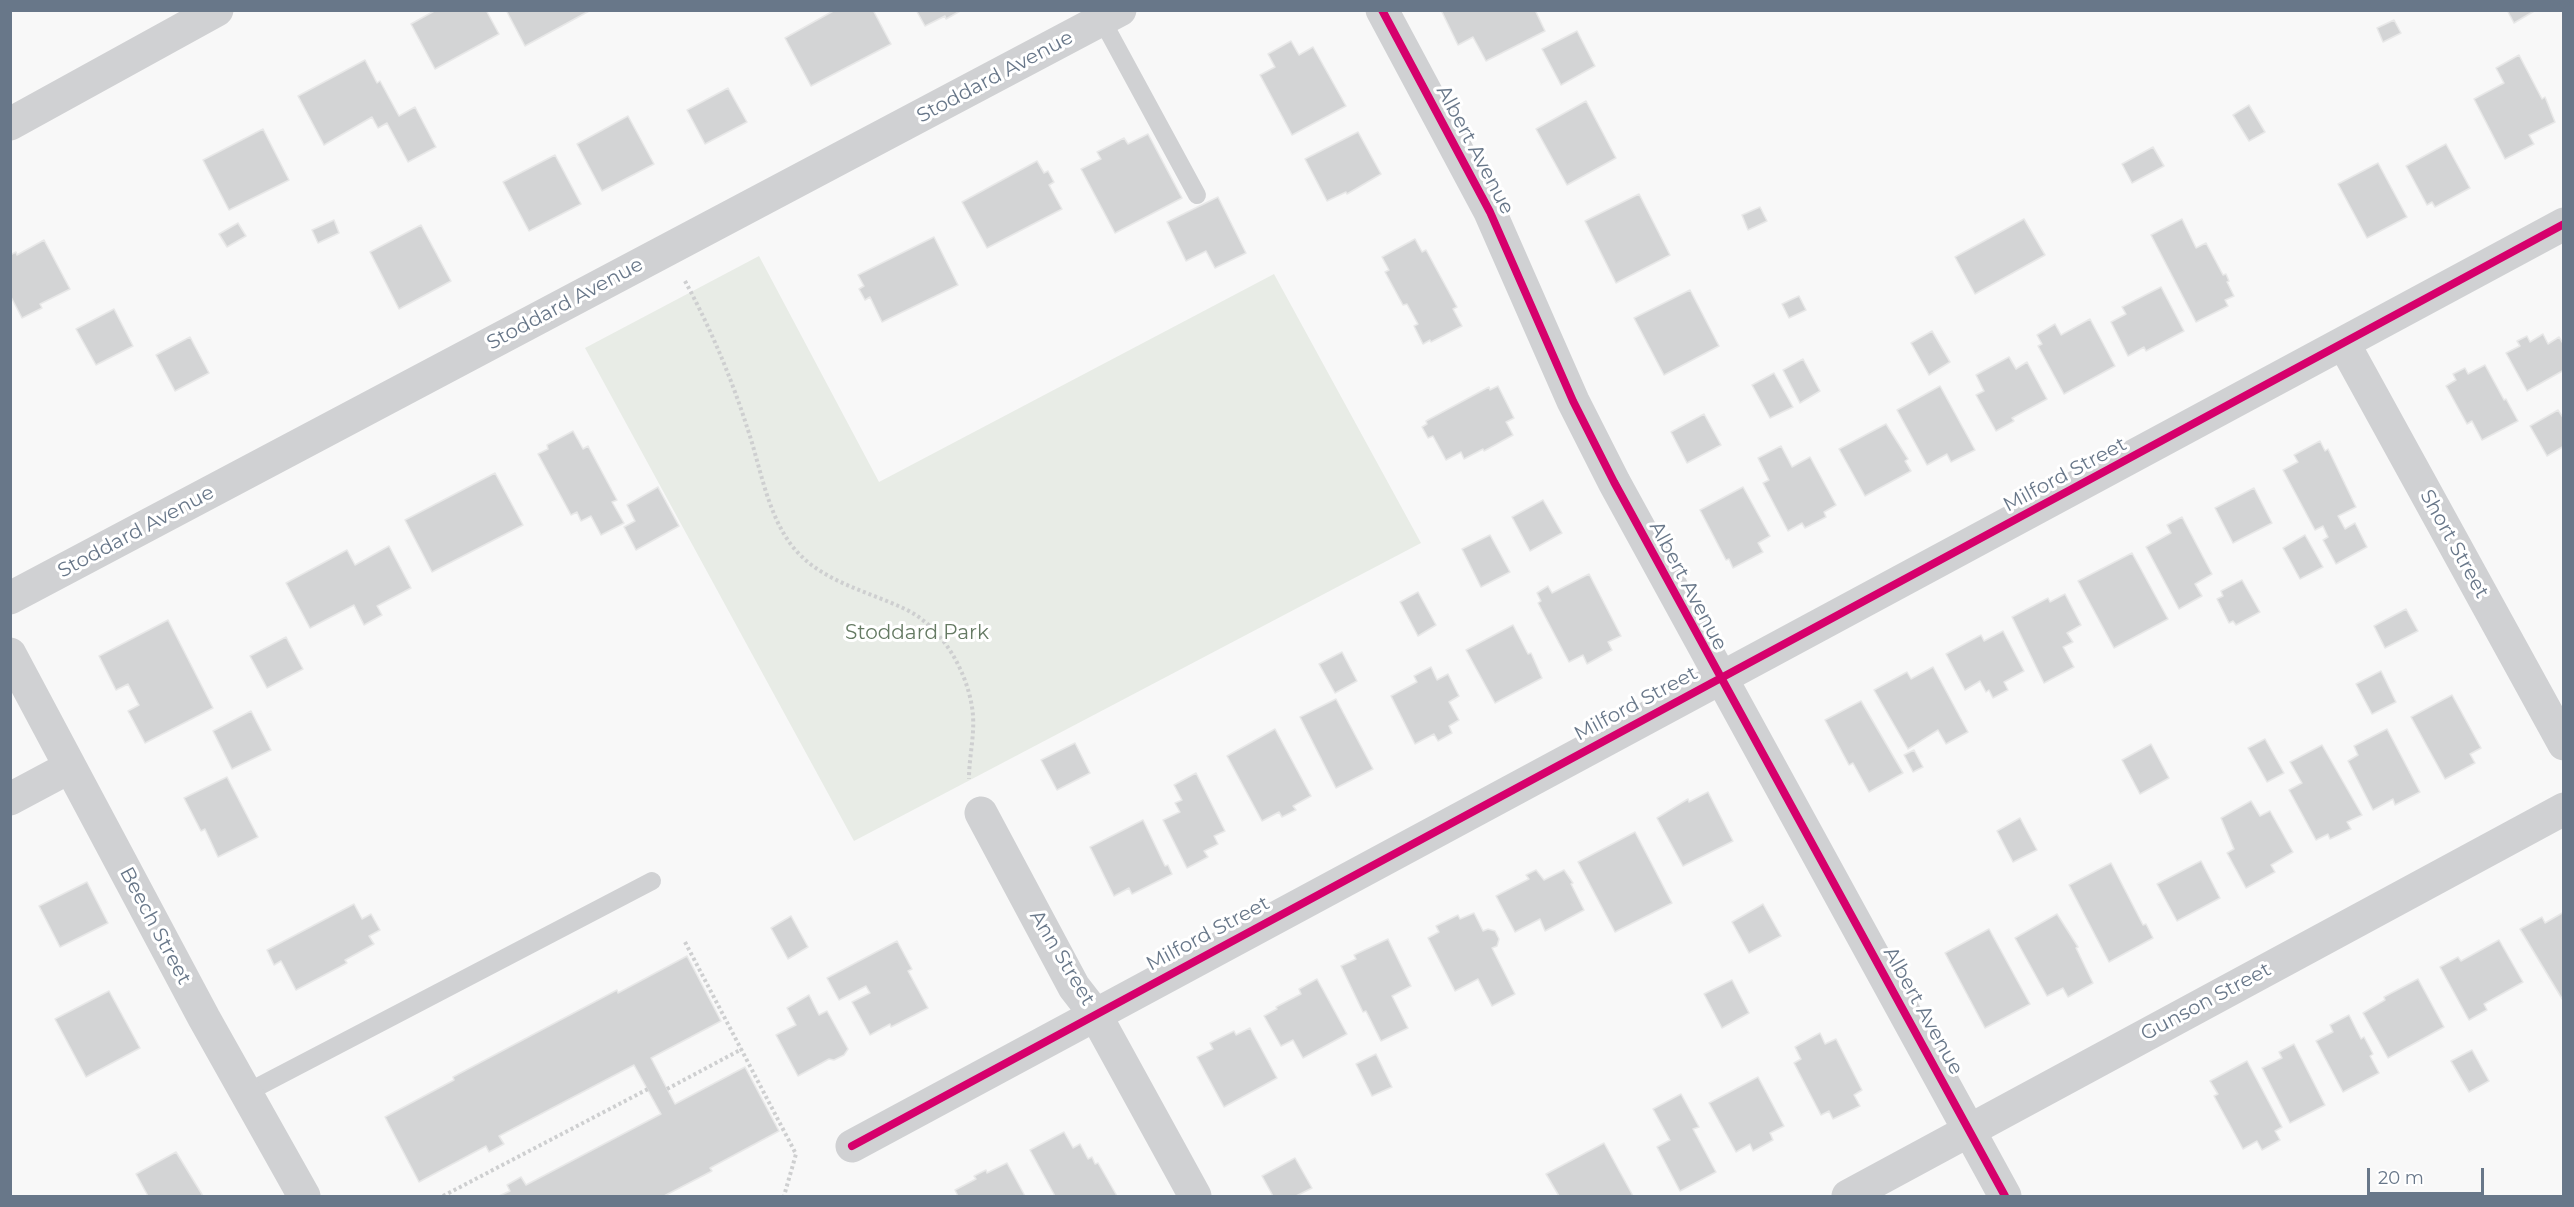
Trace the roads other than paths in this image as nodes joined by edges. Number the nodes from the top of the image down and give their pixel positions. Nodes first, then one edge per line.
1 (217, 10) edge
2 (1382, 10) edge
3 (1111, 15) edge
4 (10, 124) edge
5 (1197, 195) dead end
6 (2564, 224) edge
7 (2344, 344) junction
8 (10, 598) edge
9 (10, 654) edge
10 (1719, 678) junction
11 (2564, 744) edge
12 (70, 767) junction
13 (10, 799) edge
14 (2564, 809) edge
15 (981, 813) road end
16 (652, 881) dead end
17 (1095, 1014) junction
18 (246, 1093) junction
19 (1969, 1130) junction
20 (852, 1146) dead end
21 (304, 1197) edge
22 (1194, 1197) edge
23 (1848, 1197) edge
24 (2005, 1197) edge

1 - 4 street
2 - 10 street, Albert Avenue
3 - 5 lane
3 - 8 street, Stoddard Avenue
6 - 7 street, Milford Street
7 - 10 street, Milford Street
7 - 11 street, Short Street
9 - 12 street, Beech Street
10 - 17 street, Milford Street
10 - 19 street, Albert Avenue
12 - 13 street
12 - 18 street, Beech Street
14 - 19 street, Gunson Street
15 - 17 street, Ann Street
16 - 18 lane
17 - 20 street, Milford Street
17 - 22 street, Ann Street
18 - 21 street, Beech Street
19 - 23 street, Gunson Street
19 - 24 street, Albert Avenue

